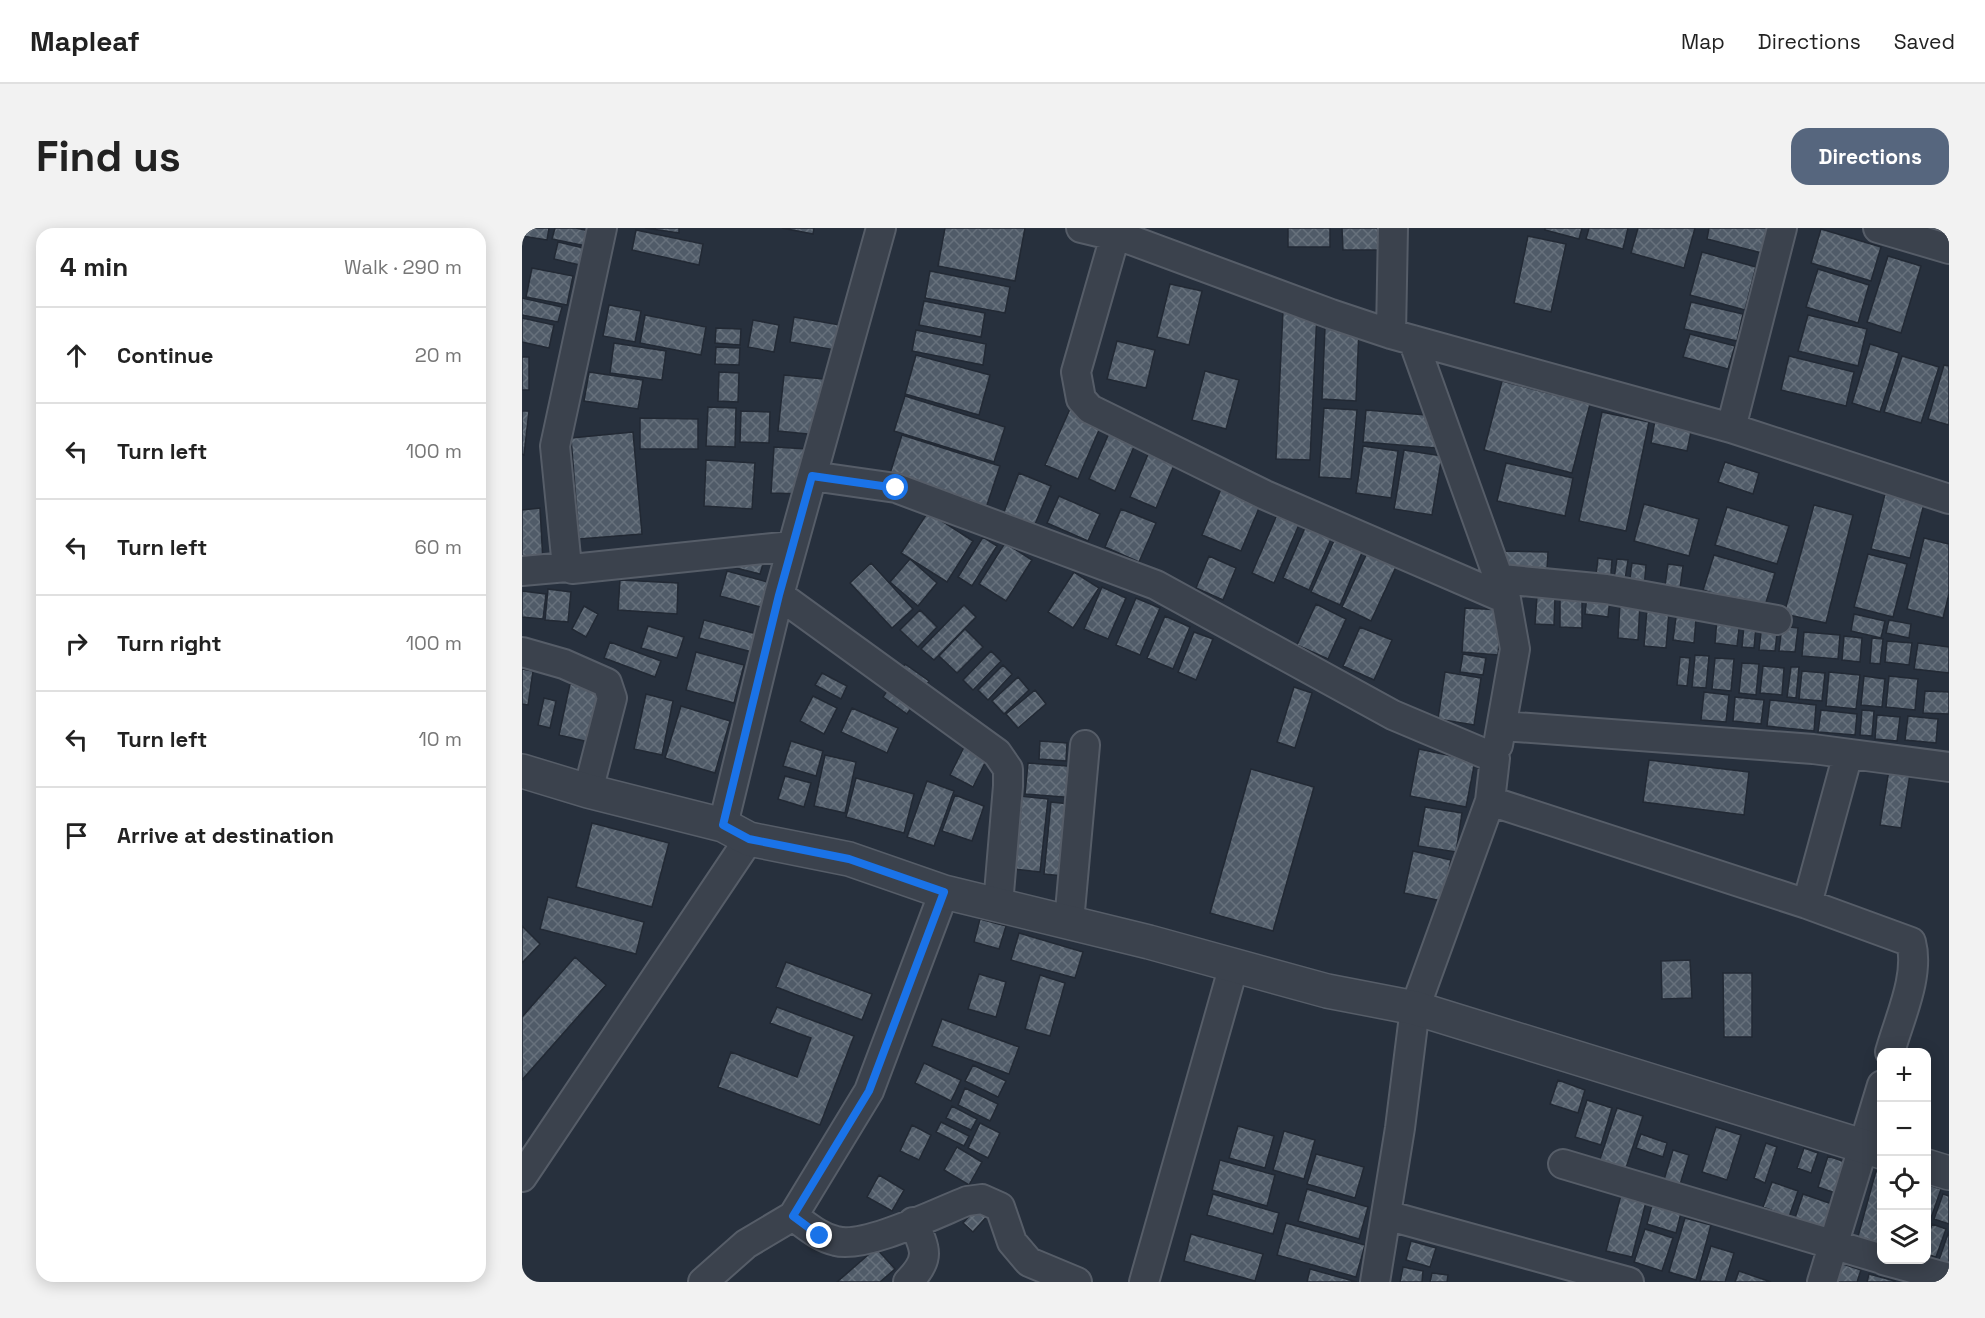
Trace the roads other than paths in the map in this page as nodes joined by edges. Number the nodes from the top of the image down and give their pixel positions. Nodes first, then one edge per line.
1 (602, 228) edge
2 (881, 228) edge
3 (1081, 228) edge
4 (1393, 228) edge
5 (1782, 228) edge
6 (1878, 228) edge
7 (1126, 235) edge
8 (1949, 249) edge
9 (1402, 337) junction
10 (1731, 428) junction
11 (812, 476) junction
12 (1949, 499) edge
13 (792, 546) junction
14 (567, 567) junction
15 (522, 571) edge
16 (1504, 589) junction
17 (779, 595) junction
18 (1777, 620) dead end
19 (522, 652) edge
20 (1503, 726) junction
21 (1085, 745) dead end
22 (1848, 754) junction
23 (1495, 758) junction
24 (1949, 767) edge
25 (522, 771) edge
26 (588, 791) junction
27 (1490, 801) junction
28 (736, 832) junction
29 (944, 892) junction
30 (1807, 904) junction
31 (998, 905) junction
32 (1070, 922) junction
33 (1234, 965) junction
34 (1415, 1008) junction
35 (1891, 1048) edge
36 (1879, 1102) edge
37 (1873, 1149) edge
38 (1563, 1164) dead end
39 (1931, 1168) edge
40 (1949, 1173) edge
41 (522, 1177) edge
42 (1386, 1215) junction
43 (793, 1216) junction
44 (913, 1222) junction
45 (1835, 1246) junction
46 (1877, 1258) edge
47 (1900, 1264) edge
48 (1039, 1275) edge
49 (1949, 1278) edge
50 (703, 1282) edge
51 (908, 1282) edge
52 (1077, 1282) edge
53 (1144, 1282) edge
54 (1375, 1282) edge
55 (1629, 1282) edge
56 (1822, 1282) edge

1 - 14 street
2 - 11 street
3 - 7 street
4 - 9 street
5 - 10 street
6 - 8 street
7 - 9 street
7 - 16 street
9 - 10 street
9 - 16 street
10 - 12 street
11 - 13 street
11 - 23 street
13 - 14 street
13 - 17 street
14 - 15 street
16 - 18 street
16 - 20 street
17 - 28 street
17 - 31 street
19 - 26 street
20 - 22 street
20 - 23 street
21 - 32 street
22 - 24 street
22 - 30 street
23 - 27 street
25 - 26 street
26 - 28 street
27 - 30 street
27 - 34 street
28 - 29 street
28 - 41 street
29 - 31 street
29 - 43 street
30 - 35 street
31 - 32 street
32 - 33 street
33 - 34 street
33 - 53 street
34 - 37 street
34 - 42 street
36 - 37 street
37 - 45 street
38 - 45 street
39 - 40 street
42 - 54 street
42 - 55 street
43 - 44 street
43 - 50 street
44 - 48 street
44 - 51 street
45 - 46 street
45 - 56 street
47 - 49 street
48 - 52 street

